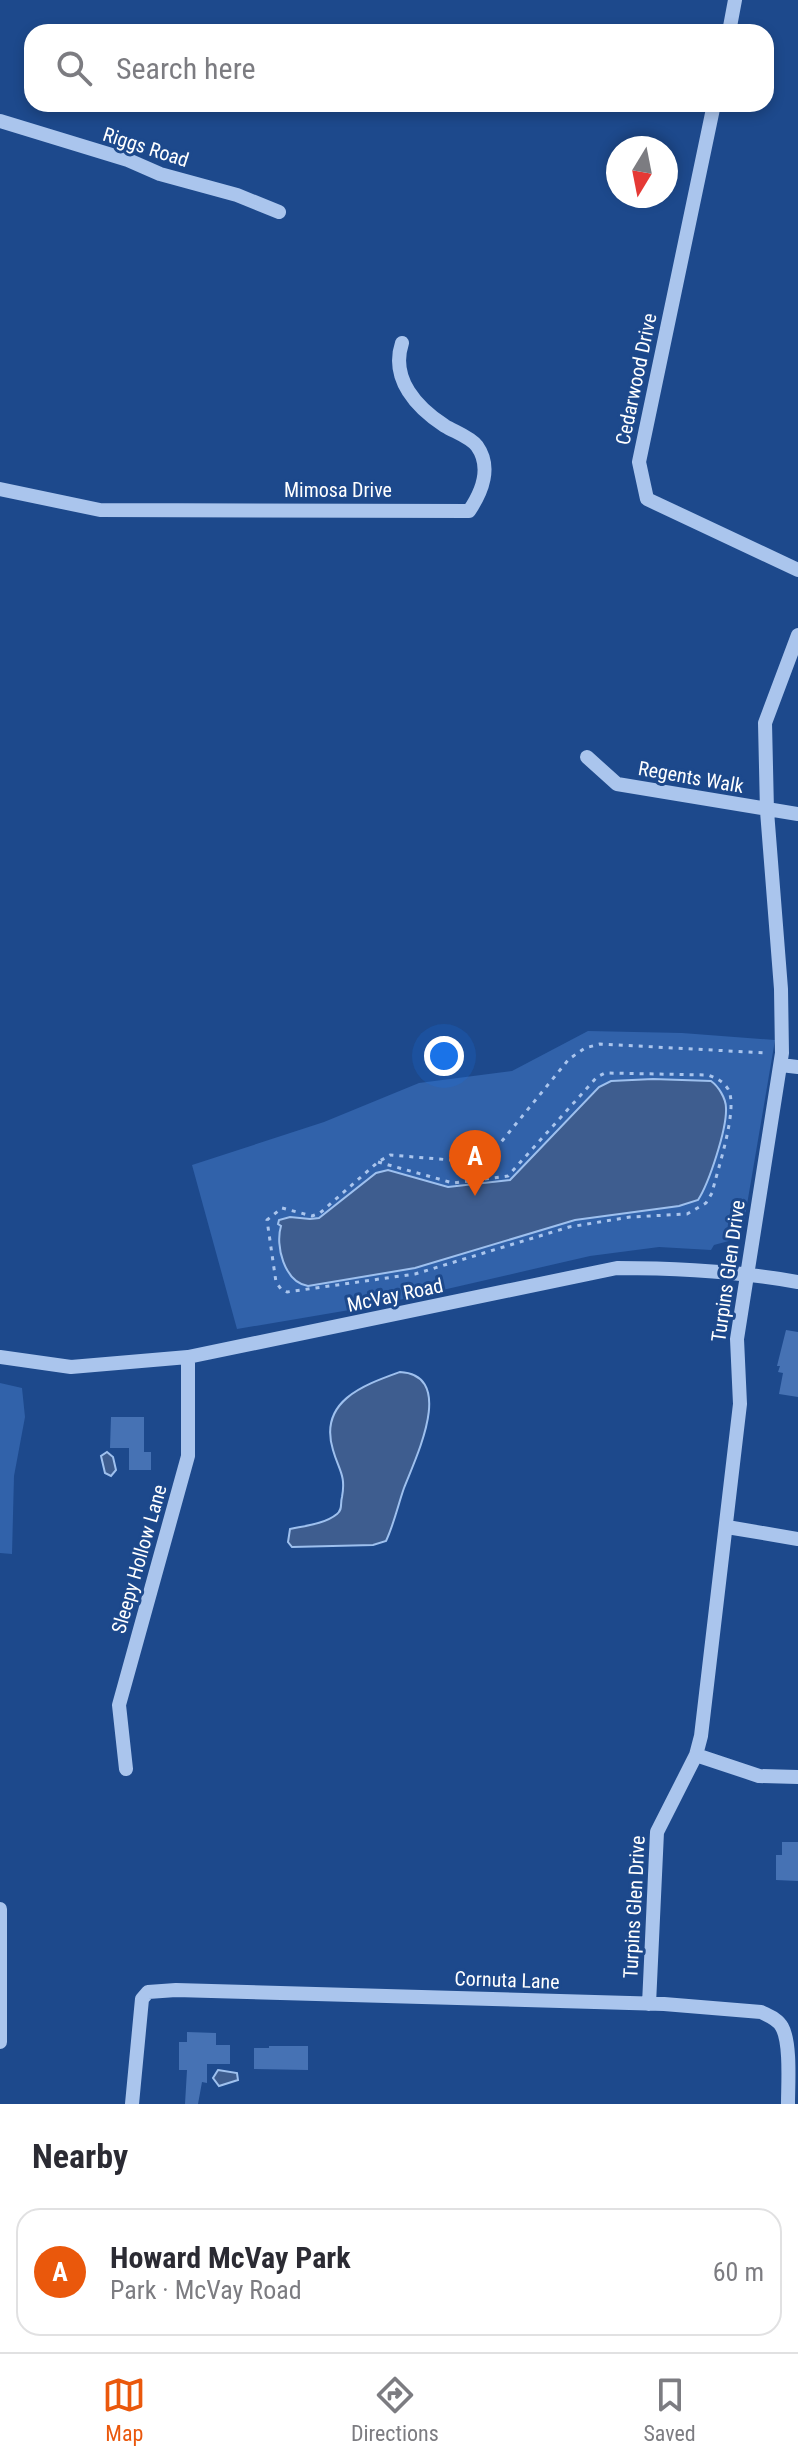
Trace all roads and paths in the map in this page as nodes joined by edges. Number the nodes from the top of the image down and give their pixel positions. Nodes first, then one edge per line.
1 (735, 0) edge
2 (730, 24) edge
3 (712, 112) edge
4 (0, 121) edge
5 (279, 212) dead end
6 (402, 343) dead end
7 (0, 489) edge
8 (798, 570) edge
9 (798, 635) edge
10 (587, 757) dead end
11 (767, 811) junction
12 (798, 814) edge
13 (782, 1059) junction
14 (798, 1067) edge
15 (378, 1162) junction
16 (747, 1273) junction
17 (798, 1282) edge
18 (0, 1357) edge
19 (188, 1357) junction
20 (727, 1527) junction
21 (798, 1539) edge
22 (696, 1755) junction
23 (126, 1769) dead end
24 (798, 1777) edge
25 (0, 1909) edge
26 (649, 2004) junction
27 (0, 2042) edge
28 (132, 2104) edge
29 (788, 2104) edge

1 - 2 street
3 - 8 street, Cedarwood Drive
4 - 5 street, Riggs Road
6 - 7 street, Mimosa Drive
9 - 11 street, Turpins Glen Drive
10 - 11 street, Regents Walk
11 - 12 street, Regents Walk
11 - 13 street, Turpins Glen Drive
13 - 14 street
13 - 15 path
13 - 16 street, Turpins Glen Drive
15 - 15 path
16 - 17 street, McVay Road
16 - 19 street, McVay Road
16 - 20 street, Turpins Glen Drive
18 - 19 street, McVay Road
19 - 23 street, Sleepy Hollow Lane
20 - 21 street
20 - 22 street, Turpins Glen Drive
22 - 24 street
22 - 26 street, Turpins Glen Drive
25 - 27 street
26 - 28 street, Cornuta Lane
26 - 29 street, Cornuta Lane

